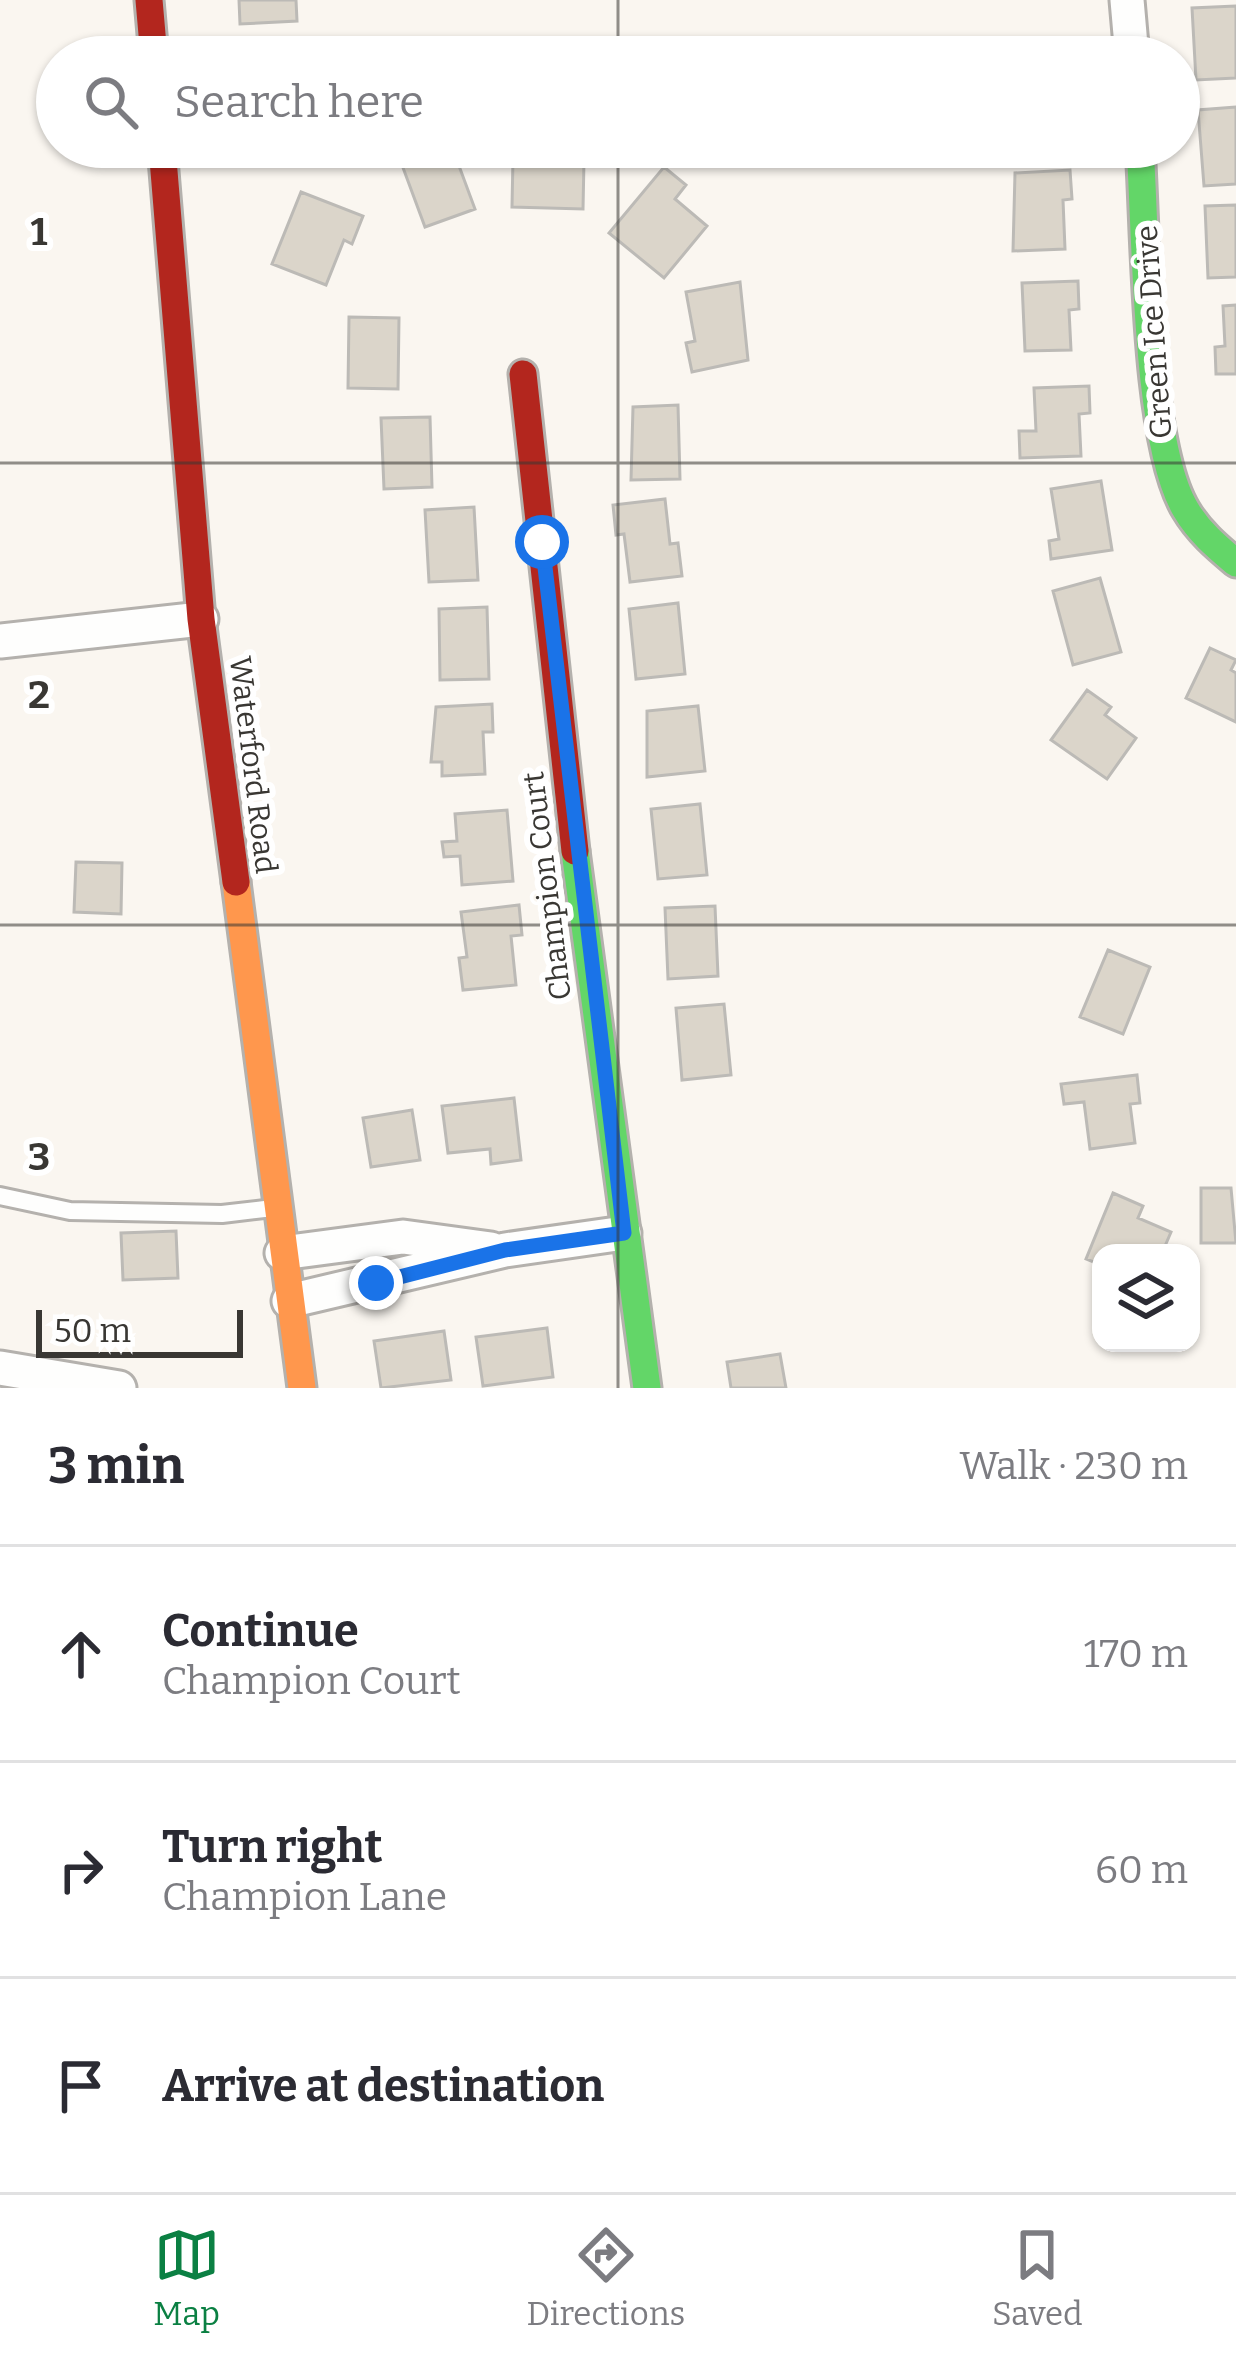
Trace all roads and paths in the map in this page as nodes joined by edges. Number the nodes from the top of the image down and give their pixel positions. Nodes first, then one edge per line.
1 (149, 0) edge
2 (1127, 0) edge
3 (152, 36) edge
4 (1130, 36) edge
5 (164, 168) edge
6 (1142, 168) edge
7 (523, 374) dead end
8 (1236, 563) edge
9 (201, 619) junction
10 (0, 640) edge
11 (0, 1196) edge
12 (276, 1207) junction
13 (624, 1233) junction
14 (505, 1250) junction
15 (282, 1252) junction
16 (289, 1301) junction
17 (0, 1368) edge
18 (118, 1388) edge
19 (302, 1388) edge
20 (647, 1388) edge

1 - 3 street
2 - 4 street
5 - 9 street, Waterford Road
6 - 8 street, Green Ice Drive
7 - 13 street, Champion Court
9 - 10 street
9 - 12 street, Waterford Road
11 - 12 lane
12 - 15 street, Waterford Road
13 - 14 street
13 - 20 street, Champion Court
14 - 15 street
14 - 16 street
15 - 16 street, Waterford Road
16 - 19 street, Waterford Road
17 - 18 street

